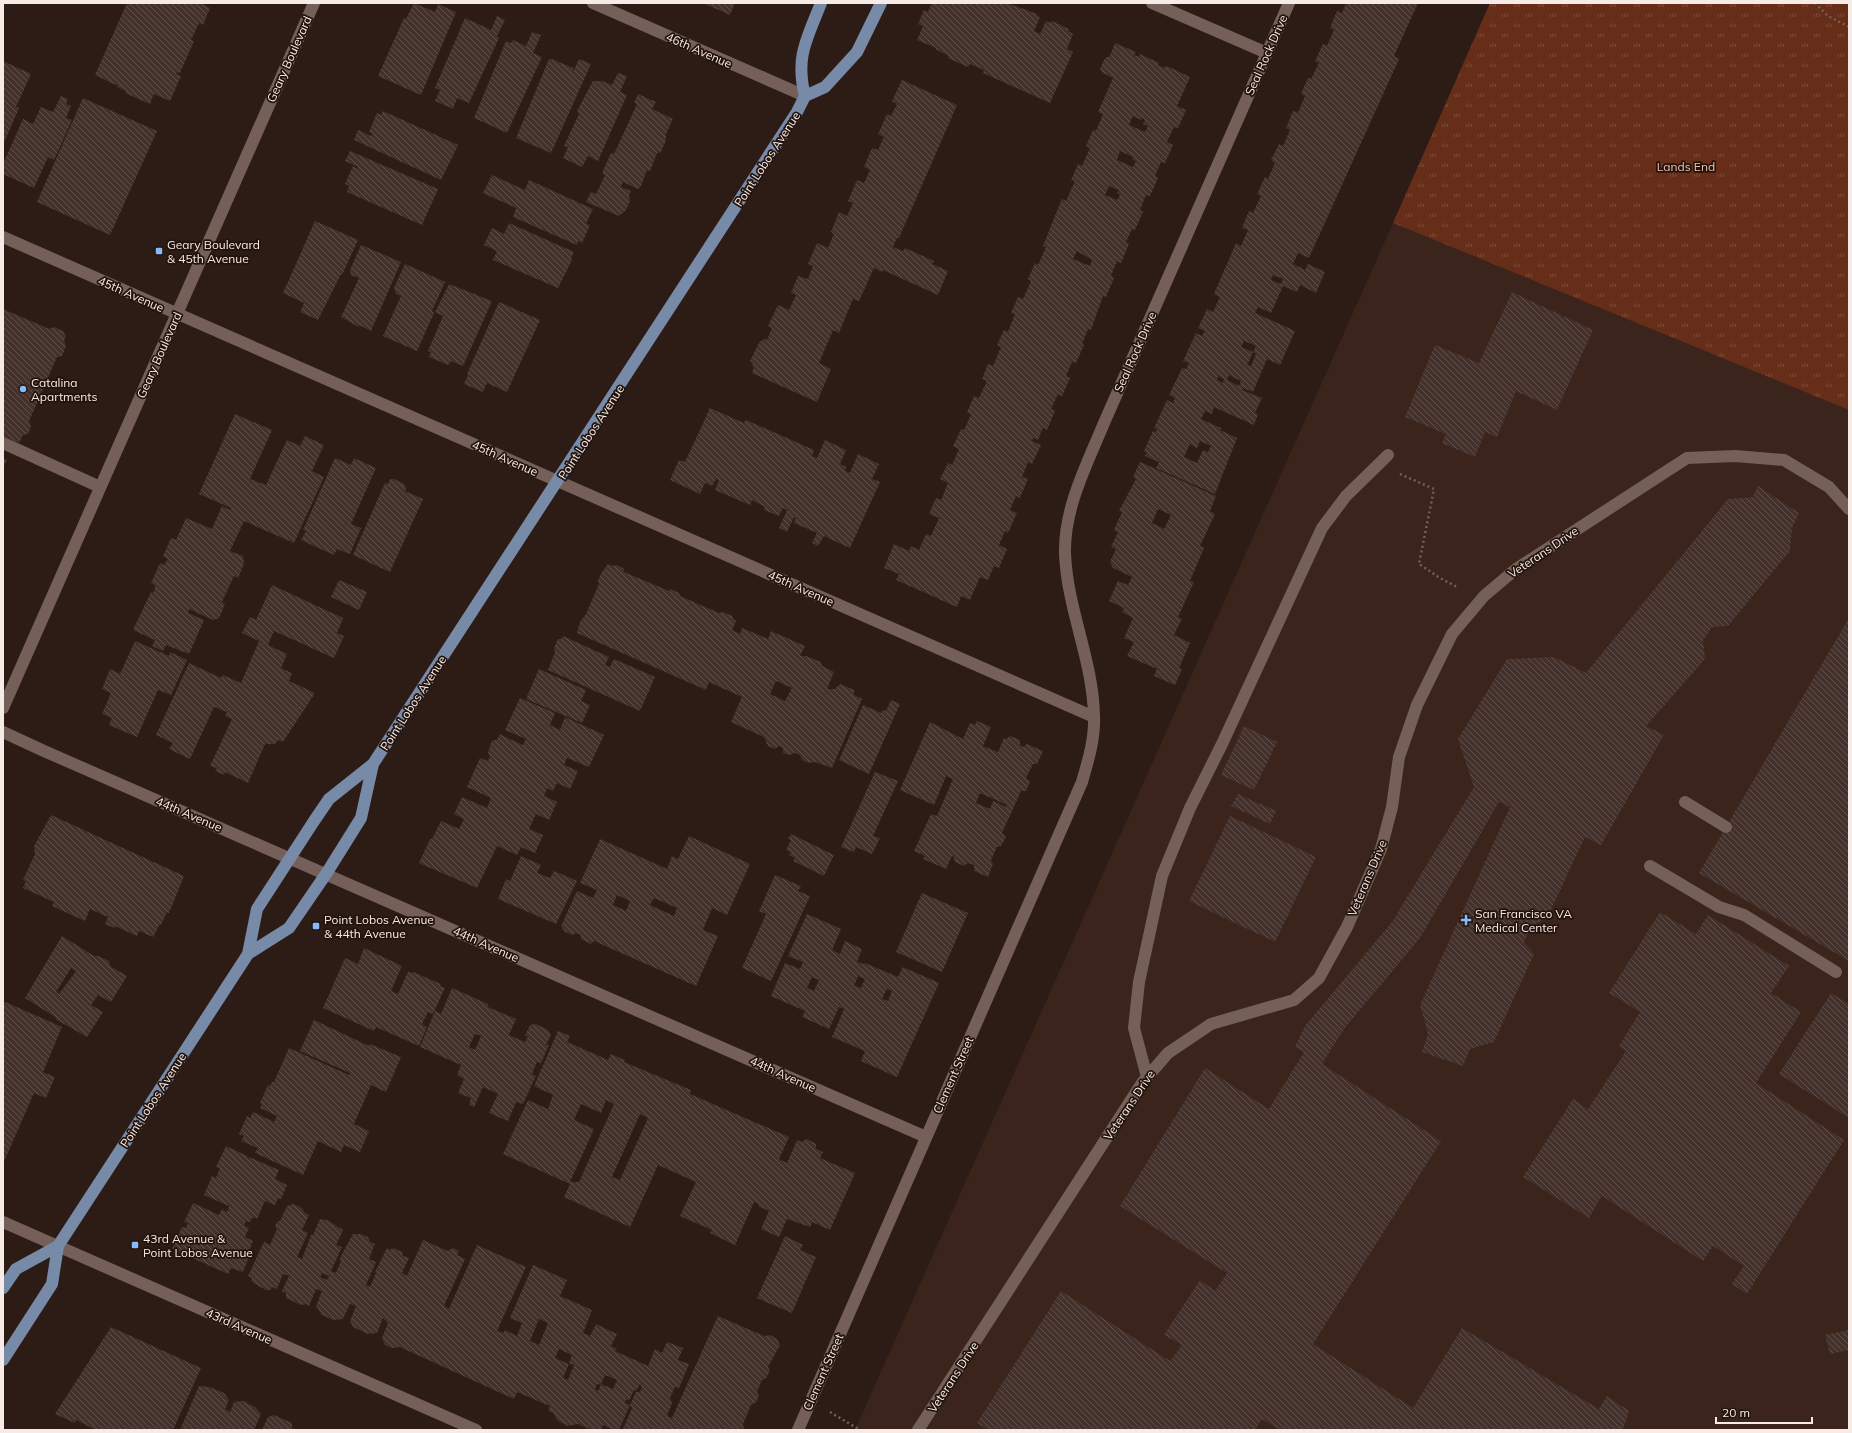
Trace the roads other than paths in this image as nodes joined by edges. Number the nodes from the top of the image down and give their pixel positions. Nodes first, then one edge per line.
1 (314, 3) edge
2 (593, 3) edge
3 (821, 3) edge
4 (881, 3) edge
5 (1152, 3) edge
6 (1289, 3) edge
7 (1267, 53) junction
8 (805, 96) junction
9 (3, 238) edge
10 (177, 314) junction
11 (3, 443) edge
12 (1388, 455) dead end
13 (559, 482) junction
14 (100, 488) junction
15 (1849, 509) edge
16 (3, 708) edge
17 (1094, 717) junction
18 (3, 732) edge
19 (373, 764) junction
20 (1685, 802) dead end
21 (1726, 827) dead end
22 (290, 858) junction
23 (1650, 866) dead end
24 (326, 874) junction
25 (248, 954) junction
26 (1836, 972) dead end
27 (1147, 1077) junction
28 (926, 1137) junction
29 (3, 1222) edge
30 (58, 1246) junction
31 (3, 1288) edge
32 (3, 1360) edge
33 (476, 1430) edge
34 (798, 1430) edge
35 (918, 1430) edge

1 - 10 street, Geary Boulevard
2 - 8 street, 46th Avenue
3 - 8 main road
4 - 8 main road
5 - 7 street
6 - 7 street, Seal Rock Drive
7 - 17 street, Seal Rock Drive
8 - 13 main road, Point Lobos Avenue
9 - 10 street, 45th Avenue
10 - 13 street, 45th Avenue
10 - 14 street, Geary Boulevard
11 - 14 street
12 - 27 street
13 - 17 street, 45th Avenue
13 - 19 main road, Point Lobos Avenue
14 - 16 street, Geary Boulevard
15 - 27 street, Veterans Drive
17 - 28 street, Clement Street
18 - 22 street, 44th Avenue
19 - 22 main road, Point Lobos Avenue
19 - 24 main road, Point Lobos Avenue
20 - 21 street
22 - 24 street, 44th Avenue
22 - 25 main road, Point Lobos Avenue
23 - 26 street
24 - 25 main road, Point Lobos Avenue
24 - 28 street, 44th Avenue
25 - 30 main road, Point Lobos Avenue
27 - 35 street, Veterans Drive
28 - 34 street, Clement Street
29 - 30 street, 43rd Avenue
30 - 31 main road, Point Lobos Avenue
30 - 32 main road, Point Lobos Avenue
30 - 33 street, 43rd Avenue

